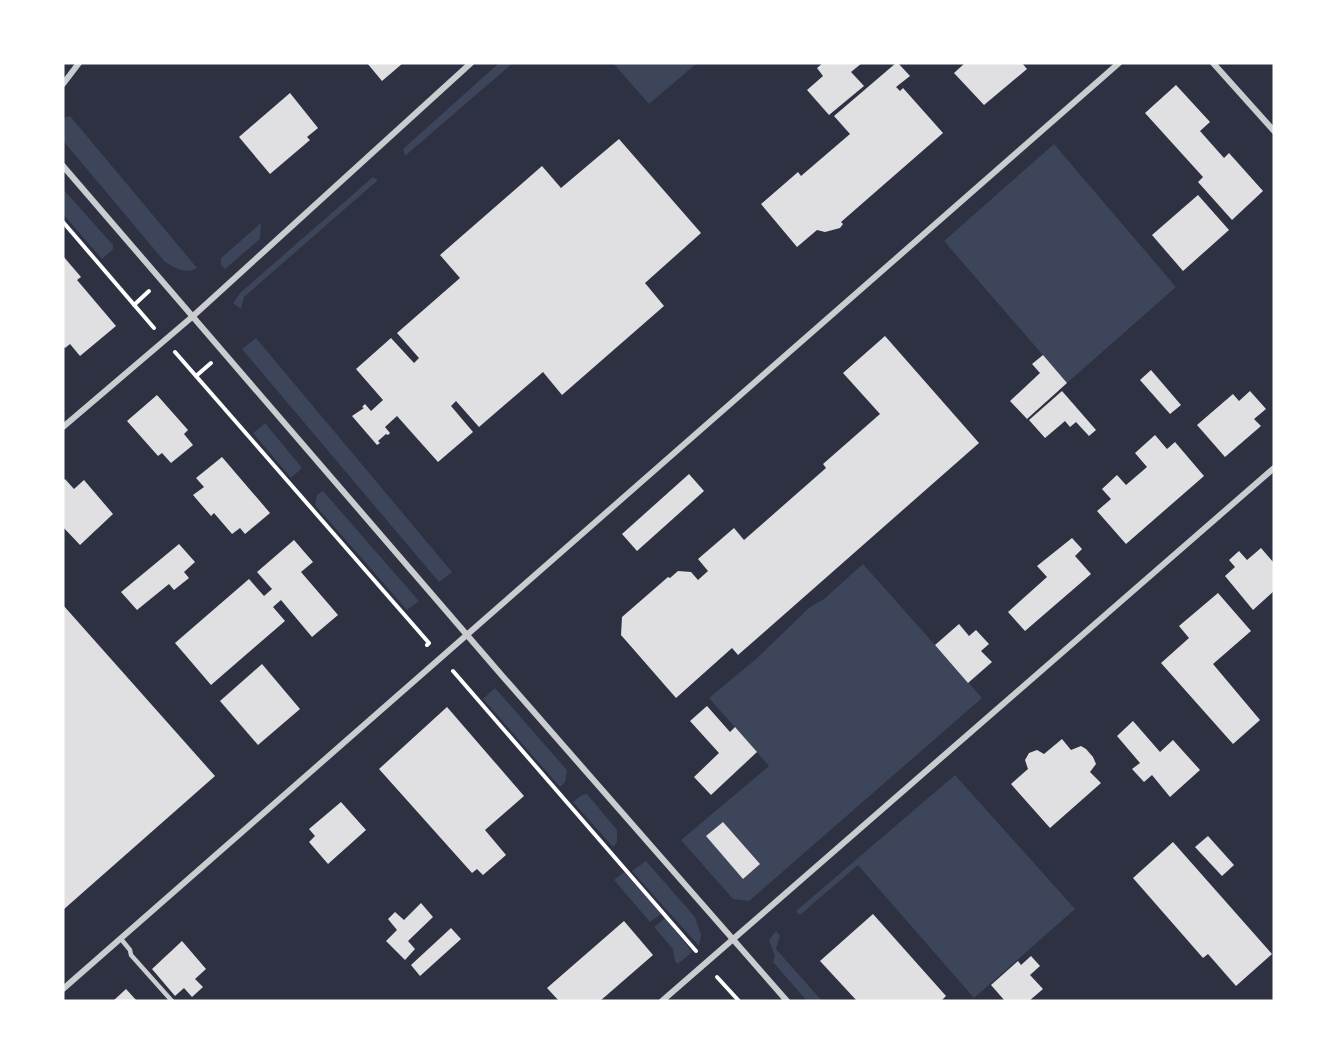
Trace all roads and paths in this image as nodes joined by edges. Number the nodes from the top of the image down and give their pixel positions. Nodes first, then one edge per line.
1 (79, 63) edge
2 (471, 63) edge
3 (1119, 63) edge
4 (1213, 63) edge
5 (63, 84) edge
6 (1274, 131) edge
7 (63, 166) edge
8 (63, 222) edge
9 (150, 290) dead end
10 (134, 304) junction
11 (192, 317) junction
12 (156, 330) dead end
13 (175, 352) dead end
14 (212, 362) dead end
15 (196, 376) junction
16 (63, 427) edge
17 (1274, 468) edge
18 (467, 635) junction
19 (424, 647) dead end
20 (446, 673) dead end
21 (121, 939) junction
22 (733, 940) junction
23 (696, 951) dead end
24 (716, 977) dead end
25 (63, 989) edge
26 (172, 1001) edge
27 (662, 1001) edge
28 (739, 1001) edge
29 (787, 1001) edge

1 - 5 street
2 - 11 street
3 - 18 street
4 - 6 street
7 - 11 street
8 - 10 path
9 - 10 path
10 - 12 path
11 - 16 street
11 - 18 street
13 - 15 path
14 - 15 path
15 - 19 path
17 - 22 street
18 - 21 street
18 - 22 street
20 - 23 path
21 - 25 street
21 - 26 lane
22 - 27 street
22 - 29 street
24 - 28 path

